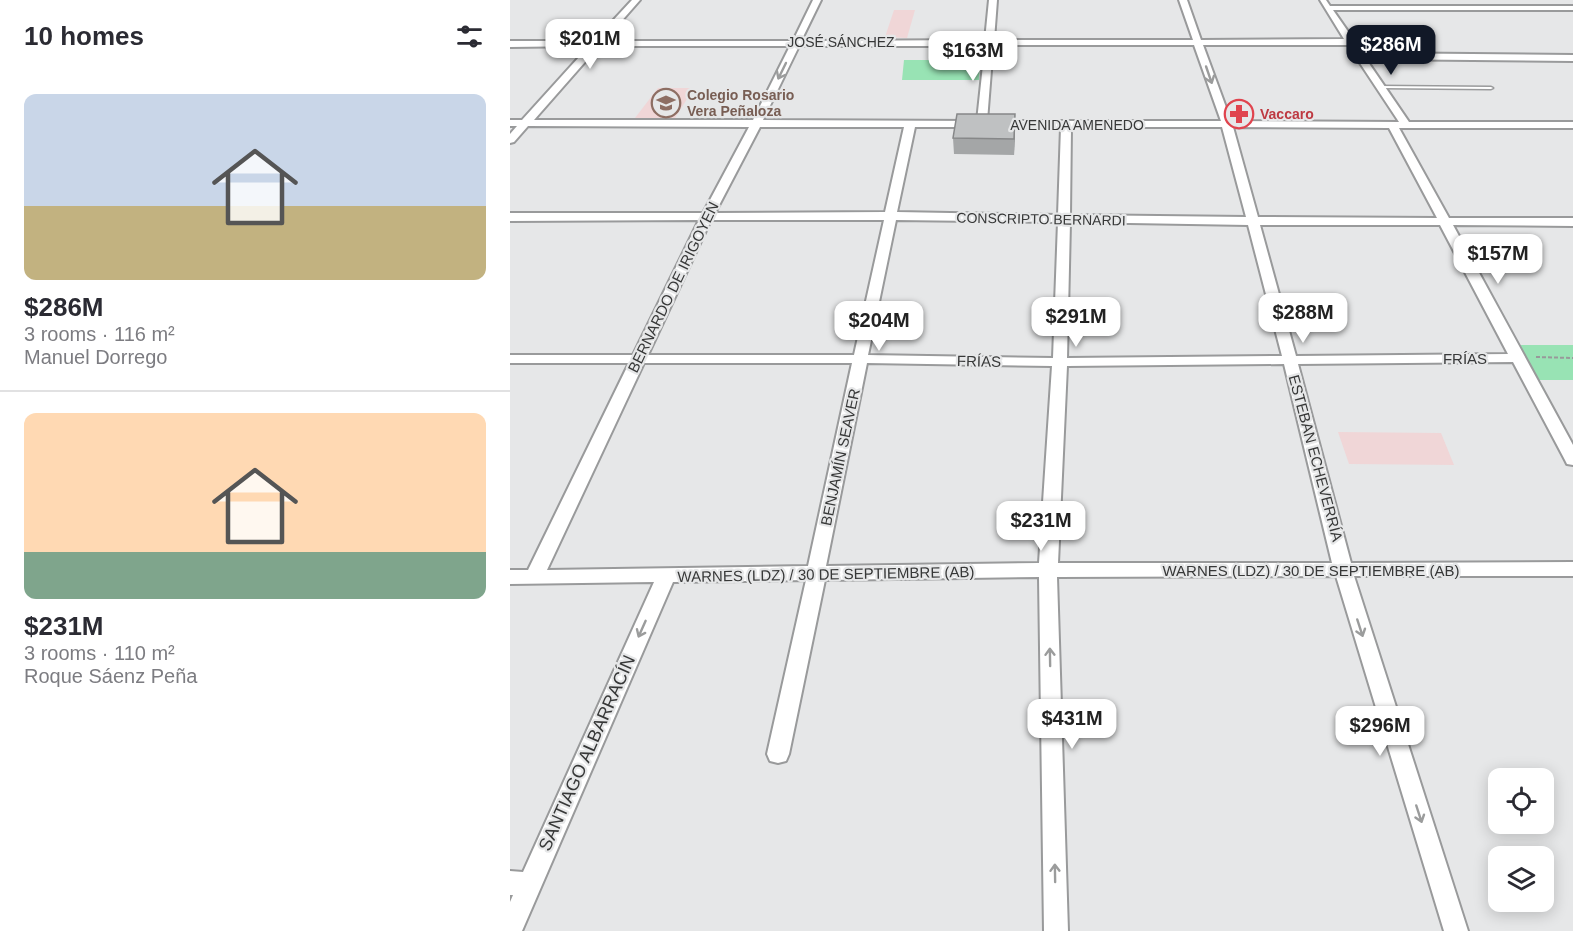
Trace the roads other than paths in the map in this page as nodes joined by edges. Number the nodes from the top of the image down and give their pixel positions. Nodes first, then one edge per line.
1 (636, 0) edge
2 (817, 0) edge
3 (993, 0) edge
4 (1183, 0) edge
5 (1326, 4) edge
6 (1573, 8) edge
7 (796, 42) junction
8 (991, 42) junction
9 (1197, 42) junction
10 (1352, 42) junction
11 (596, 43) junction
12 (510, 44) edge
13 (1362, 56) junction
14 (1573, 58) edge
15 (1381, 87) junction
16 (1491, 88) dead end
17 (510, 123) edge
18 (526, 123) junction
19 (756, 124) junction
20 (910, 125) junction
21 (982, 125) junction
22 (1066, 125) junction
23 (1227, 125) junction
24 (1573, 125) edge
25 (1400, 126) junction
26 (510, 140) edge
27 (707, 216) junction
28 (892, 216) junction
29 (510, 217) edge
30 (1065, 219) junction
31 (1252, 221) junction
32 (1446, 222) junction
33 (1573, 222) edge
34 (1520, 358) junction
35 (638, 359) junction
36 (861, 359) junction
37 (510, 360) edge
38 (1290, 360) junction
39 (1060, 362) junction
40 (1573, 460) edge
41 (1573, 569) edge
42 (1048, 570) junction
43 (1346, 571) junction
44 (817, 574) junction
45 (666, 576) junction
46 (510, 577) edge
47 (534, 577) junction
48 (778, 754) dead end
49 (520, 883) edge
50 (510, 930) edge
51 (1056, 931) edge
52 (1456, 931) edge

1 - 11 street
2 - 7 street, BERNARDO DE IRIGOYEN
3 - 8 street
4 - 9 street, ESTEBAN ECHEVERRÍA
5 - 6 street
5 - 10 street
7 - 8 street, JOSÉ SÁNCHEZ
7 - 11 street, JOSÉ SÁNCHEZ
7 -> 19 street, BERNARDO DE IRIGOYEN
8 - 9 street, JOSÉ SÁNCHEZ
8 - 21 street
9 - 10 street, JOSÉ SÁNCHEZ
9 -> 23 street, ESTEBAN ECHEVERRÍA
10 - 13 street
11 - 12 street, JOSÉ SÁNCHEZ
11 - 18 street
13 - 14 street
13 - 15 street
15 - 16 lane
15 - 25 street
17 - 18 street, AVENIDA AMENEDO
18 - 19 street, AVENIDA AMENEDO
18 - 26 street
19 - 20 street, AVENIDA AMENEDO
19 - 27 street, BERNARDO DE IRIGOYEN
20 - 21 street, AVENIDA AMENEDO
20 - 28 street, BENJAMÍN SEAVER
21 - 22 street, AVENIDA AMENEDO
22 - 23 street, AVENIDA AMENEDO
22 - 30 street
23 - 25 street, AVENIDA AMENEDO
23 - 31 street, ESTEBAN ECHEVERRÍA
24 - 25 street, AVENIDA AMENEDO
25 - 32 street
27 - 28 street, CONSCRIPTO BERNARDI
27 - 29 street, CONSCRIPTO BERNARDI
27 - 35 street, BERNARDO DE IRIGOYEN
28 - 30 street, CONSCRIPTO BERNARDI
28 - 36 street, BENJAMÍN SEAVER
30 - 31 street, CONSCRIPTO BERNARDI
30 - 39 street
31 - 32 street, CONSCRIPTO BERNARDI
31 - 38 street, ESTEBAN ECHEVERRÍA
32 - 33 street, CONSCRIPTO BERNARDI
32 - 34 street
34 - 38 street, FRÍAS
34 - 40 street
35 - 36 street, FRÍAS
35 - 37 street, FRÍAS
35 - 47 street, BERNARDO DE IRIGOYEN
36 - 39 street, FRÍAS
36 - 44 street, BENJAMÍN SEAVER
38 - 39 street, FRÍAS
38 - 43 street, ESTEBAN ECHEVERRÍA
39 - 42 street
41 - 43 street, WARNES (LDZ) / 30 DE SEPTIEMBRE (AB)
42 - 43 street, WARNES (LDZ) / 30 DE SEPTIEMBRE (AB)
42 - 44 street, WARNES (LDZ) / 30 DE SEPTIEMBRE (AB)
51 -> 42 street
43 -> 52 street, ESTEBAN ECHEVERRÍA
44 - 45 street, WARNES (LDZ) / 30 DE SEPTIEMBRE (AB)
44 - 48 street, BENJAMÍN SEAVER
45 - 47 street, WARNES (LDZ) / 30 DE SEPTIEMBRE (AB)
45 -> 49 street, SANTIAGO ALBARRACÍN
46 - 47 street, WARNES (LDZ) / 30 DE SEPTIEMBRE (AB)
49 - 50 street, SANTIAGO ALBARRACÍN

